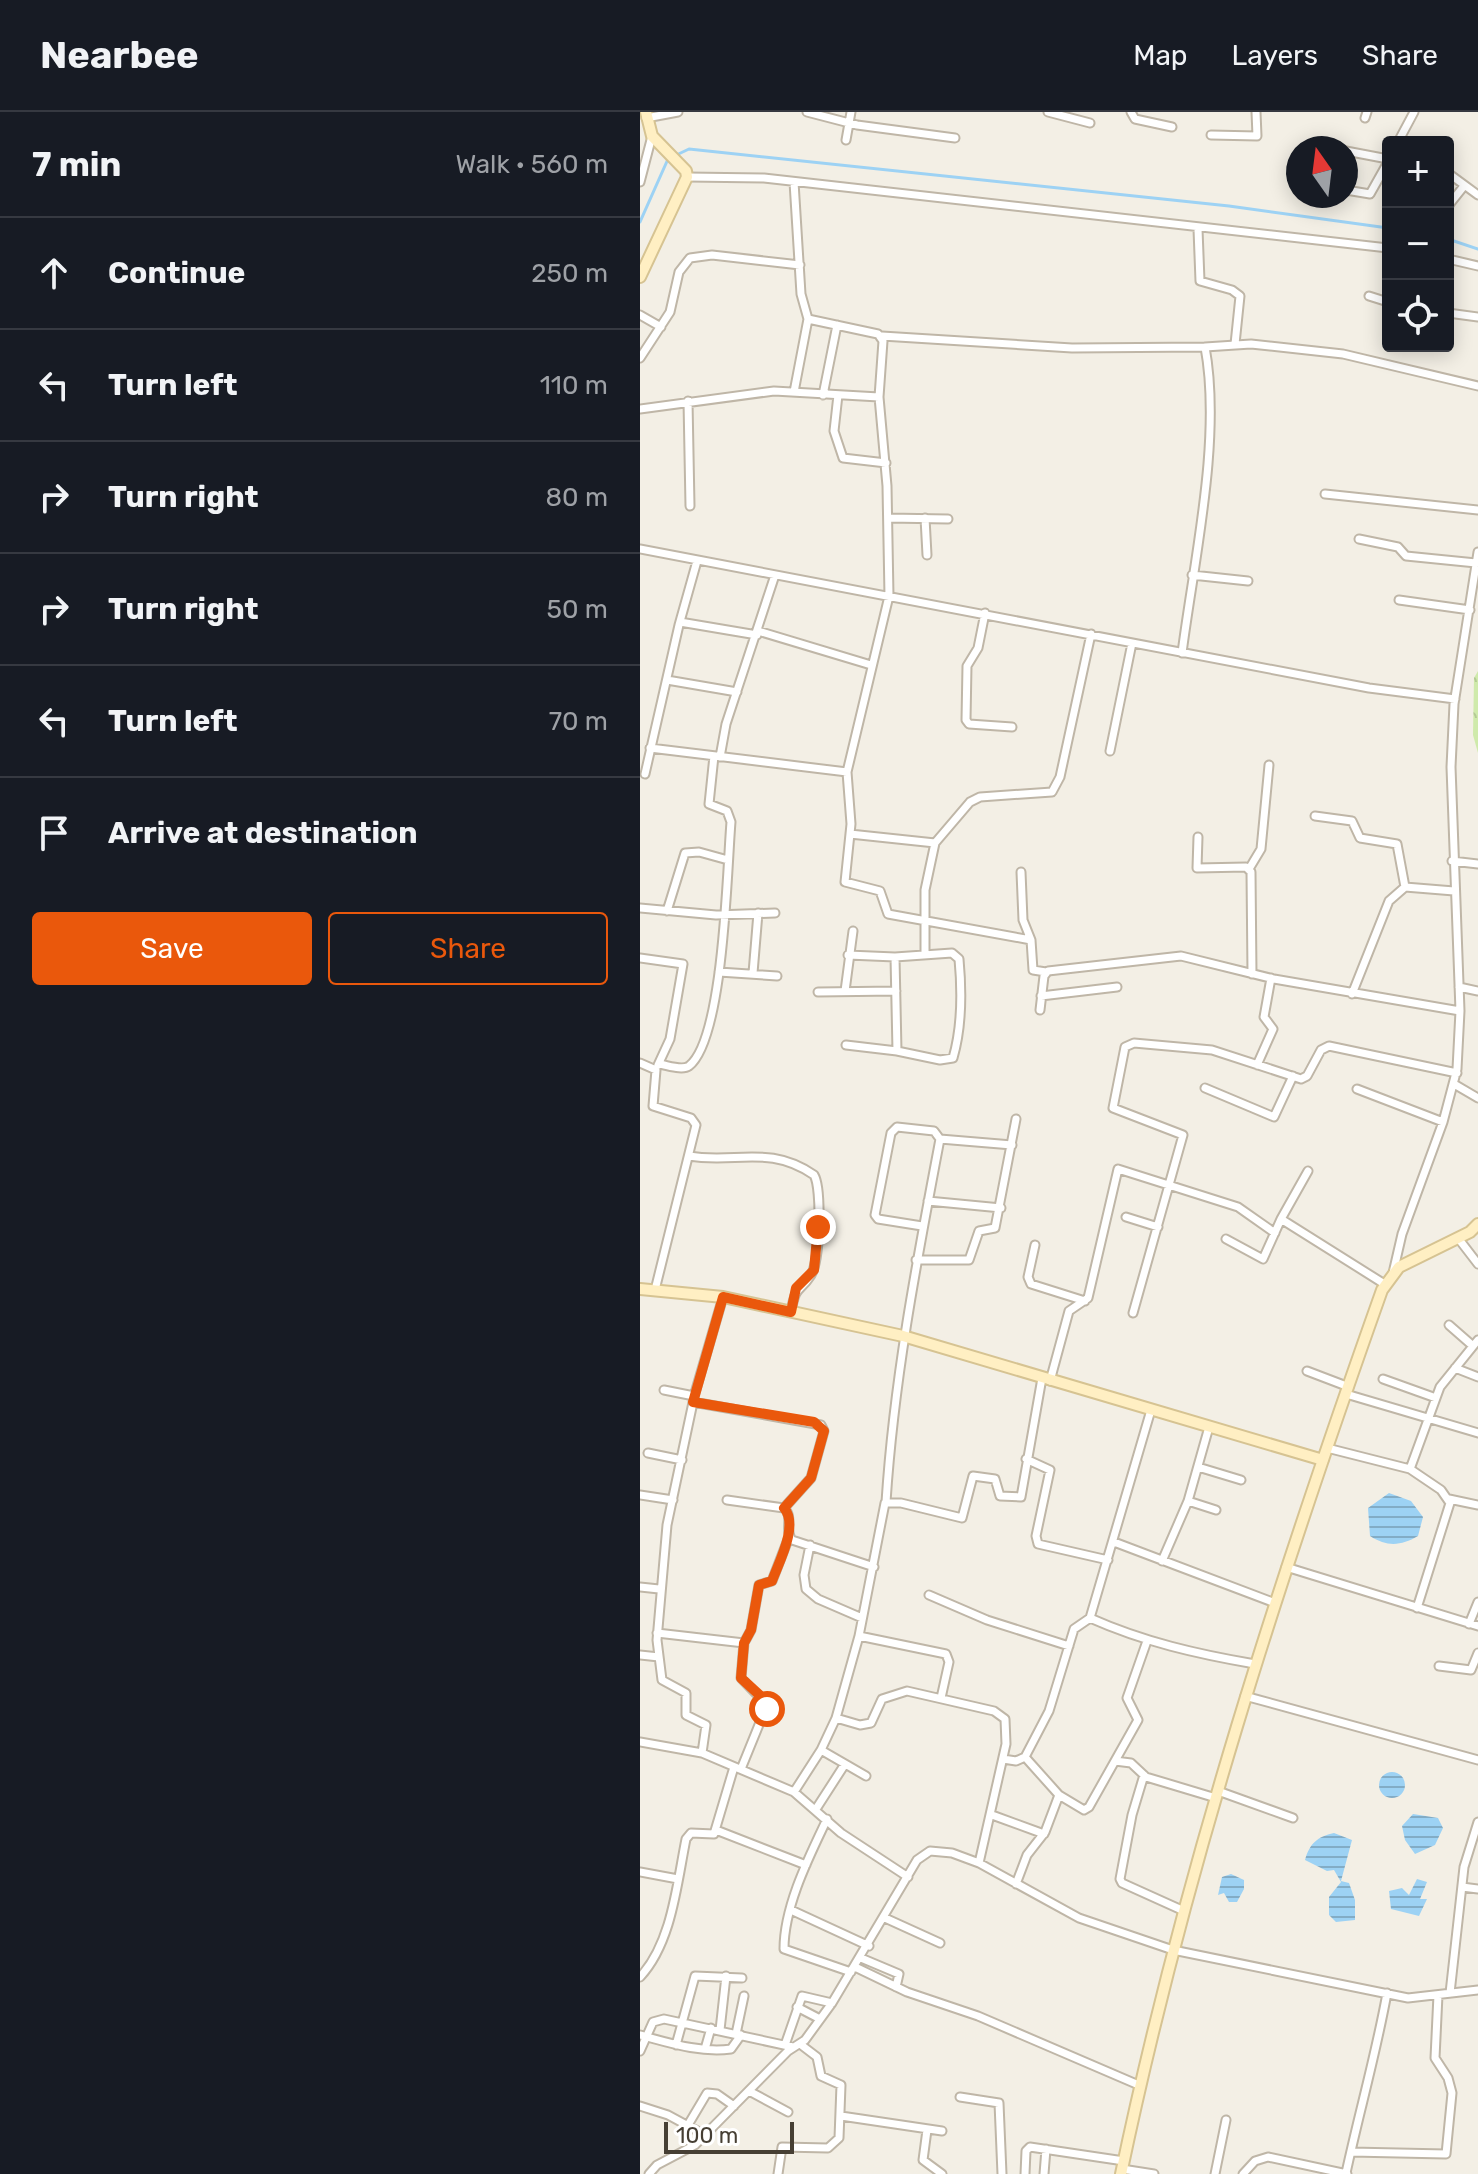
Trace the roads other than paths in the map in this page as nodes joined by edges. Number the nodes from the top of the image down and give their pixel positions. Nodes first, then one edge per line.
1 (678, 112) edge
2 (807, 112) edge
3 (851, 112) edge
4 (1048, 112) edge
5 (1131, 112) edge
6 (1256, 112) edge
7 (1414, 112) edge
8 (646, 115) edge
9 (849, 122) junction
10 (1090, 123) dead end
11 (1172, 127) dead end
12 (1211, 135) dead end
13 (652, 136) junction
14 (1401, 136) edge
15 (955, 138) dead end
16 (846, 140) dead end
17 (1358, 154) edge
18 (1382, 159) edge
19 (1382, 171) edge
20 (687, 177) junction
21 (1454, 178) edge
22 (640, 182) edge
23 (794, 182) junction
24 (1464, 186) junction
25 (1358, 192) edge
26 (1478, 195) edge
27 (1454, 198) edge
28 (1198, 229) junction
29 (1382, 247) edge
30 (1454, 260) edge
31 (800, 265) junction
32 (1478, 266) edge
33 (640, 277) edge
34 (1369, 296) dead end
35 (1382, 300) edge
36 (1454, 314) edge
37 (640, 315) edge
38 (1478, 317) edge
39 (808, 319) junction
40 (837, 325) junction
41 (661, 327) junction
42 (882, 336) junction
43 (1235, 344) junction
44 (1205, 347) junction
45 (640, 358) edge
46 (1478, 386) edge
47 (794, 392) junction
48 (823, 395) junction
49 (838, 395) junction
50 (879, 397) junction
51 (688, 401) junction
52 (640, 409) edge
53 (886, 463) junction
54 (1325, 494) dead end
55 (690, 506) dead end
56 (1478, 510) edge
57 (888, 518) junction
58 (925, 518) junction
59 (948, 519) dead end
60 (1359, 539) dead end
61 (640, 549) edge
62 (1478, 552) edge
63 (927, 555) dead end
64 (697, 561) junction
65 (1476, 563) edge
66 (775, 575) junction
67 (1192, 575) junction
68 (1248, 581) dead end
69 (889, 596) junction
70 (1475, 597) edge
71 (1399, 600) dead end
72 (1470, 610) junction
73 (985, 613) junction
74 (680, 622) junction
75 (758, 633) junction
76 (1091, 634) junction
77 (1132, 643) junction
78 (1182, 653) junction
79 (871, 665) junction
80 (667, 680) junction
81 (737, 692) junction
82 (1455, 699) junction
83 (1012, 727) dead end
84 (650, 748) junction
85 (1110, 751) dead end
86 (717, 757) junction
87 (1269, 765) dead end
88 (847, 772) junction
89 (645, 774) dead end
90 (1315, 816) dead end
91 (850, 834) junction
92 (1198, 837) dead end
93 (935, 843) junction
94 (728, 860) junction
95 (1452, 861) junction
96 (1478, 864) edge
97 (1249, 869) junction
98 (1021, 872) dead end
99 (1405, 887) junction
100 (1454, 891) junction
101 (640, 908) edge
102 (667, 911) junction
103 (758, 913) junction
104 (775, 913) dead end
105 (724, 914) junction
106 (925, 918) junction
107 (853, 931) dead end
108 (1031, 940) junction
109 (925, 953) junction
110 (848, 955) junction
111 (895, 957) junction
112 (640, 958) edge
113 (719, 972) junction
114 (1046, 972) junction
115 (753, 973) junction
116 (1252, 974) junction
117 (777, 976) dead end
118 (1271, 978) junction
119 (1117, 987) dead end
120 (1459, 987) junction
121 (845, 991) junction
122 (896, 991) junction
123 (1478, 991) edge
124 (818, 992) dead end
125 (1352, 994) junction
126 (1041, 996) junction
127 (1040, 1010) dead end
128 (1460, 1011) junction
129 (846, 1045) dead end
130 (897, 1051) junction
131 (640, 1063) edge
132 (1257, 1065) junction
133 (657, 1067) junction
134 (1457, 1073) junction
135 (1293, 1076) junction
136 (1454, 1084) junction
137 (1205, 1088) dead end
138 (1357, 1089) dead end
139 (1478, 1098) edge
140 (1016, 1119) dead end
141 (1443, 1122) junction
142 (940, 1139) junction
143 (1012, 1145) junction
144 (689, 1156) junction
145 (1308, 1171) dead end
146 (1170, 1184) junction
147 (928, 1201) junction
148 (1001, 1208) junction
149 (1126, 1217) dead end
150 (1281, 1219) junction
151 (1478, 1224) edge
152 (922, 1226) junction
153 (1158, 1227) junction
154 (1275, 1233) junction
155 (1458, 1238) junction
156 (1226, 1239) dead end
157 (1035, 1245) dead end
158 (916, 1260) junction
159 (1478, 1264) edge
160 (1389, 1281) junction
161 (640, 1289) edge
162 (655, 1290) junction
163 (723, 1297) junction
164 (1085, 1301) junction
165 (791, 1312) junction
166 (1133, 1313) dead end
167 (1449, 1325) dead end
168 (903, 1336) junction
169 (1476, 1343) edge
170 (1455, 1368) junction
171 (1307, 1371) dead end
172 (1478, 1377) edge
173 (1383, 1379) dead end
174 (1046, 1380) junction
175 (664, 1390) dead end
176 (1347, 1391) junction
177 (1436, 1398) junction
178 (694, 1399) junction
179 (1151, 1410) junction
180 (1428, 1420) junction
181 (1209, 1427) junction
182 (1478, 1433) edge
183 (1327, 1448) junction
184 (648, 1453) dead end
185 (1026, 1459) junction
186 (682, 1460) junction
187 (1323, 1460) junction
188 (1198, 1467) junction
189 (1410, 1469) junction
190 (1241, 1480) dead end
191 (640, 1495) edge
192 (1449, 1499) junction
193 (673, 1500) junction
194 (727, 1500) dead end
195 (1188, 1501) junction
196 (886, 1502) junction
197 (1478, 1505) edge
198 (784, 1508) junction
199 (1216, 1510) dead end
200 (789, 1537) junction
201 (1114, 1542) junction
202 (810, 1545) junction
203 (1108, 1560) junction
204 (1162, 1561) junction
205 (874, 1567) junction
206 (1286, 1567) junction
207 (640, 1587) edge
208 (659, 1589) junction
209 (929, 1595) dead end
210 (1478, 1602) edge
211 (1275, 1603) junction
212 (1417, 1608) junction
213 (862, 1618) junction
214 (1090, 1618) junction
215 (1474, 1625) edge
216 (657, 1633) junction
217 (859, 1636) junction
218 (1147, 1641) junction
219 (744, 1643) junction
220 (1069, 1646) junction
221 (1478, 1653) edge
222 (640, 1655) edge
223 (659, 1657) junction
224 (1255, 1664) junction
225 (1439, 1666) dead end
226 (1245, 1696) junction
227 (941, 1698) junction
228 (836, 1718) junction
229 (640, 1742) edge
230 (821, 1750) junction
231 (702, 1753) junction
232 (1025, 1757) junction
233 (1003, 1759) junction
234 (1478, 1760) edge
235 (1115, 1761) junction
236 (845, 1764) junction
237 (738, 1768) junction
238 (1144, 1775) junction
239 (866, 1776) dead end
240 (794, 1792) junction
241 (1059, 1795) junction
242 (1217, 1795) junction
243 (816, 1809) junction
244 (992, 1815) junction
245 (1293, 1818) dead end
246 (827, 1819) junction
247 (1478, 1822) edge
248 (716, 1830) junction
249 (1044, 1834) junction
250 (979, 1863) junction
251 (806, 1865) junction
252 (640, 1872) edge
253 (908, 1877) junction
254 (678, 1879) junction
255 (1016, 1884) junction
256 (1462, 1887) junction
257 (1478, 1889) edge
258 (791, 1910) junction
259 (1184, 1911) junction
260 (885, 1918) junction
261 (940, 1943) dead end
262 (869, 1946) junction
263 (1173, 1950) junction
264 (861, 1958) junction
265 (853, 1970) junction
266 (726, 1976) junction
267 (640, 1977) edge
268 (742, 1978) dead end
269 (896, 1987) junction
270 (1478, 1990) edge
271 (1387, 1993) junction
272 (1450, 1993) junction
273 (1438, 1995) junction
274 (744, 1996) dead end
275 (832, 2003) junction
276 (797, 2007) junction
277 (820, 2019) junction
278 (683, 2023) junction
279 (715, 2029) junction
280 (738, 2034) junction
281 (642, 2036) edge
282 (676, 2045) junction
283 (792, 2045) junction
284 (705, 2049) junction
285 (640, 2051) edge
286 (1141, 2086) junction
287 (749, 2091) junction
288 (960, 2097) dead end
289 (640, 2106) edge
290 (734, 2106) junction
291 (788, 2112) dead end
292 (841, 2116) junction
293 (1226, 2120) dead end
294 (688, 2125) junction
295 (927, 2130) junction
296 (942, 2131) dead end
297 (705, 2135) junction
298 (1046, 2149) junction
299 (1351, 2152) junction
300 (1122, 2168) edge
301 (1319, 2172) edge
302 (649, 2174) edge
303 (778, 2174) edge
304 (942, 2174) edge
305 (1002, 2174) edge
306 (1025, 2174) edge
307 (1044, 2174) edge
308 (1154, 2174) edge
309 (1215, 2174) edge
310 (1243, 2174) edge
311 (1347, 2174) edge

1 - 8 street
2 - 9 street
3 - 9 street
4 - 10 street
5 - 11 street
6 - 12 street
7 - 14 street
8 - 13 main road
9 - 15 street
9 - 16 street
13 - 20 main road
13 - 22 street
17 - 18 street
19 - 25 street
20 - 23 street
20 - 33 main road
21 - 24 street
23 - 28 street
23 - 31 street
24 - 26 street
24 - 27 street
28 - 29 street
28 - 43 street
30 - 32 street
31 - 39 street
31 - 41 street
34 - 35 street
36 - 38 street
37 - 41 street
39 - 40 street
39 - 47 street
40 - 42 street
40 - 48 street
41 - 45 street
42 - 44 street
42 - 50 street
43 - 44 street
43 - 46 street
44 - 67 street
47 - 48 street
47 - 51 street
48 - 49 street
49 - 50 street
49 - 53 street
50 - 53 street
51 - 52 street
51 - 55 street
53 - 57 street
54 - 56 street
57 - 58 street
57 - 69 street
58 - 59 street
58 - 63 street
60 - 65 street
61 - 64 street
62 - 65 street
64 - 66 street
64 - 74 street
65 - 70 street
66 - 69 street
66 - 75 street
67 - 68 street
67 - 78 street
69 - 73 street
69 - 79 street
70 - 72 street
71 - 72 street
72 - 82 street
73 - 76 street
73 - 83 street
74 - 75 street
74 - 80 street
75 - 79 street
75 - 81 street
76 - 77 street
76 - 93 street
77 - 78 street
77 - 85 street
78 - 82 street
79 - 88 street
80 - 81 street
80 - 84 street
81 - 86 street
82 - 95 street
84 - 86 street
84 - 89 street
86 - 88 street
86 - 94 street
87 - 97 street
88 - 91 street
90 - 99 street
91 - 93 street
91 - 106 street
92 - 97 street
93 - 106 street
94 - 102 street
94 - 105 street
95 - 96 street
95 - 100 street
97 - 116 street
98 - 108 street
99 - 100 street
99 - 125 street
100 - 120 street
101 - 102 street
102 - 105 street
103 - 104 street
103 - 105 street
103 - 115 street
105 - 113 street
106 - 108 street
106 - 109 street
107 - 110 street
108 - 114 street
109 - 111 street
109 - 130 street
110 - 111 street
110 - 121 street
111 - 122 street
112 - 133 street
113 - 115 street
113 - 133 street
114 - 116 street
114 - 126 street
115 - 117 street
116 - 118 street
118 - 125 street
118 - 132 street
119 - 126 street
120 - 123 street
120 - 128 street
121 - 122 street
121 - 124 street
122 - 130 street
125 - 128 street
126 - 127 street
128 - 134 street
129 - 130 street
131 - 133 street
132 - 135 street
132 - 146 street
133 - 144 street
134 - 135 street
134 - 136 street
135 - 137 street
136 - 139 street
136 - 141 street
138 - 141 street
140 - 143 street
141 - 160 street
142 - 143 street
142 - 147 street
142 - 152 street
143 - 148 street
144 - 162 street
144 - 165 street
145 - 150 street
146 - 153 street
146 - 154 street
146 - 164 street
147 - 148 street
147 - 152 street
148 - 158 street
149 - 153 street
150 - 154 street
150 - 160 street
151 - 155 main road
152 - 158 street
153 - 166 street
154 - 156 street
155 - 159 street
155 - 160 main road
157 - 164 street
158 - 168 street
160 - 176 main road
161 - 162 main road
162 - 163 main road
163 - 165 main road
163 - 178 street
164 - 174 street
165 - 168 main road
167 - 169 street
168 - 174 main road
168 - 196 street
169 - 170 street
170 - 172 street
170 - 177 street
171 - 176 street
173 - 177 street
174 - 179 main road
174 - 185 street
175 - 178 street
176 - 180 street
176 - 183 main road
177 - 180 street
178 - 186 street
178 - 198 street
179 - 181 main road
179 - 201 street
180 - 182 street
180 - 189 street
181 - 187 main road
181 - 188 street
183 - 187 main road
183 - 189 street
184 - 186 street
185 - 196 street
185 - 203 street
186 - 193 street
187 - 206 main road
188 - 190 street
188 - 195 street
189 - 192 street
191 - 193 street
192 - 197 street
192 - 212 street
193 - 208 street
194 - 198 street
195 - 199 street
195 - 204 street
196 - 205 street
198 - 200 street
200 - 202 street
200 - 219 street
201 - 203 street
201 - 204 street
202 - 205 street
202 - 213 street
203 - 214 street
204 - 211 street
205 - 213 street
206 - 211 main road
206 - 212 street
207 - 208 street
208 - 216 street
209 - 220 street
210 - 215 street
211 - 224 main road
212 - 215 street
213 - 217 street
214 - 218 street
214 - 220 street
216 - 219 street
216 - 223 street
217 - 227 street
217 - 228 street
218 - 224 street
218 - 235 street
219 - 237 street
220 - 232 street
221 - 225 street
222 - 223 street
223 - 231 street
224 - 226 main road
226 - 234 street
226 - 242 main road
227 - 228 street
227 - 233 street
228 - 230 street
229 - 231 street
230 - 236 street
230 - 240 street
231 - 237 street
232 - 233 street
232 - 241 street
233 - 244 street
235 - 238 street
235 - 241 street
236 - 239 street
236 - 243 street
237 - 240 street
237 - 248 street
238 - 242 street
238 - 259 street
240 - 243 street
241 - 249 street
242 - 245 street
242 - 259 main road
243 - 246 street
244 - 249 street
244 - 250 street
246 - 251 street
246 - 253 street
247 - 256 street
248 - 251 street
248 - 254 street
249 - 255 street
250 - 253 street
250 - 255 street
251 - 258 street
252 - 254 street
253 - 260 street
254 - 267 street
255 - 263 street
256 - 257 street
256 - 272 street
258 - 262 street
258 - 265 street
259 - 263 main road
260 - 261 street
260 - 262 street
262 - 264 street
263 - 271 street
263 - 286 main road
264 - 265 street
264 - 269 street
265 - 269 street
265 - 275 street
266 - 268 street
266 - 278 street
266 - 279 street
269 - 286 street
270 - 272 street
271 - 273 street
271 - 299 street
272 - 273 street
273 - 299 street
274 - 280 street
275 - 276 street
275 - 277 street
276 - 277 street
276 - 283 street
277 - 283 street
278 - 279 street
278 - 281 street
278 - 282 street
279 - 280 street
279 - 284 street
280 - 283 street
280 - 284 street
281 - 282 street
281 - 285 street
282 - 284 street
283 - 287 street
283 - 292 street
286 - 300 main road
287 - 290 street
287 - 291 street
288 - 305 street
289 - 294 street
290 - 294 street
290 - 297 street
292 - 295 street
292 - 303 street
293 - 309 street
294 - 297 street
295 - 296 street
295 - 304 street
297 - 302 street
298 - 300 street
298 - 306 street
298 - 307 street
299 - 311 street
300 - 308 street
301 - 310 street
301 - 311 street

